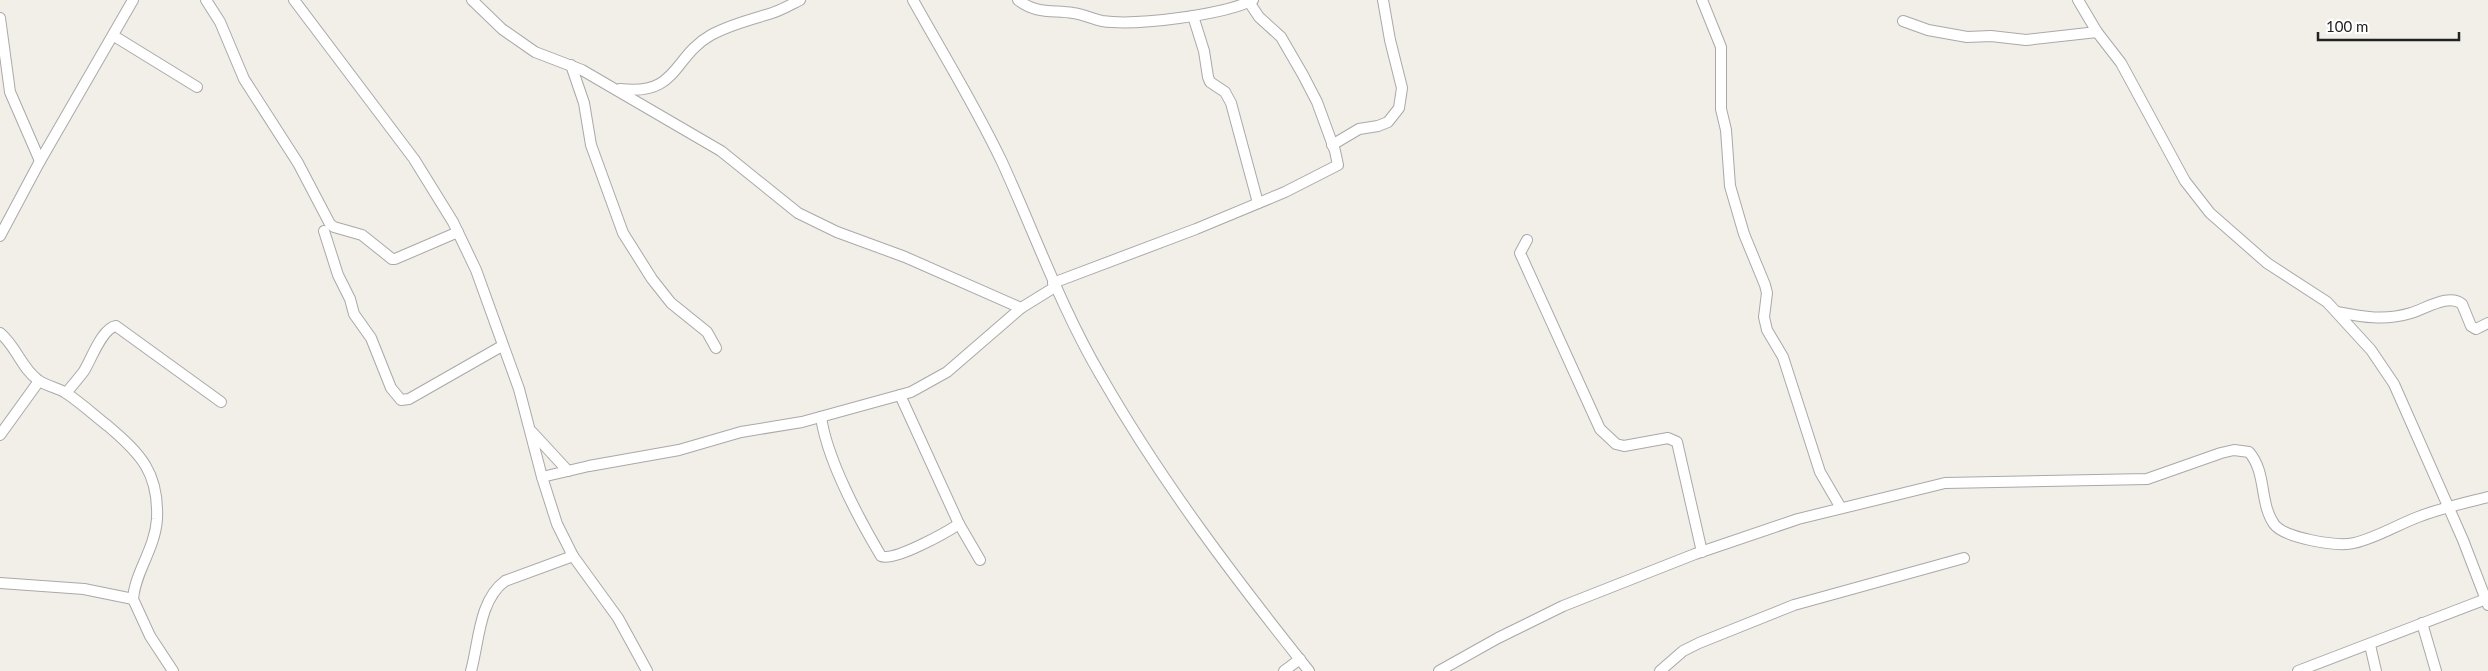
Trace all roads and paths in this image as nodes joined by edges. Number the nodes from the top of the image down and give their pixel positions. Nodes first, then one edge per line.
1 (133, 0) edge
2 (206, 0) edge
3 (294, 0) edge
4 (472, 0) edge
5 (800, 0) edge
6 (913, 0) edge
7 (1018, 0) edge
8 (1383, 0) edge
9 (1702, 0) edge
10 (2078, 0) edge
11 (1252, 1) edge
12 (1193, 16) junction
13 (0, 18) edge
14 (1903, 21) dead end
15 (2097, 32) junction
16 (114, 36) junction
17 (571, 65) junction
18 (197, 87) dead end
19 (616, 89) junction
20 (5, 93) edge
21 (1332, 145) junction
22 (40, 161) junction
23 (1258, 203) junction
24 (324, 231) dead end
25 (458, 232) junction
26 (0, 236) edge
27 (1527, 240) dead end
28 (1054, 285) junction
29 (1022, 308) junction
30 (2337, 312) junction
31 (2488, 323) edge
32 (0, 333) edge
33 (502, 346) junction
34 (716, 348) dead end
35 (39, 381) junction
36 (66, 393) junction
37 (900, 395) junction
38 (221, 402) dead end
39 (821, 417) junction
40 (532, 432) junction
41 (0, 435) edge
42 (568, 471) junction
43 (542, 477) junction
44 (2488, 497) edge
45 (2448, 507) junction
46 (1841, 508) junction
47 (959, 524) junction
48 (1702, 552) junction
49 (573, 556) junction
50 (1964, 558) dead end
51 (980, 560) dead end
52 (0, 583) edge
53 (133, 599) junction
54 (2487, 602) edge
55 (2422, 623) junction
56 (2370, 645) junction
57 (1300, 659) junction
58 (173, 671) edge
59 (471, 671) edge
60 (647, 671) edge
61 (1284, 671) edge
62 (1309, 671) edge
63 (1439, 671) edge
64 (1660, 671) edge
65 (2298, 671) edge
66 (2376, 671) edge
67 (2436, 671) edge

1 - 16 street
2 - 25 street
3 - 25 street
4 - 17 street
5 - 19 street
6 - 28 street
7 - 12 street
8 - 21 street
9 - 46 street
10 - 15 street
11 - 12 street
11 - 21 street
12 - 23 street
13 - 20 street
14 - 15 street
15 - 30 street
16 - 18 street
16 - 22 street
17 - 19 street
17 - 34 street
19 - 29 street
20 - 22 street
21 - 23 street
22 - 26 street
23 - 28 street
24 - 33 street
25 - 33 street
27 - 48 street
28 - 29 street
28 - 57 street
29 - 37 street
30 - 31 street
30 - 45 street
32 - 35 street
33 - 40 street
35 - 36 street
35 - 41 street
36 - 38 street
36 - 53 street
37 - 39 street
37 - 47 street
39 - 42 street
39 - 47 street
40 - 42 street
40 - 43 street
42 - 43 street
43 - 49 street
44 - 45 street
45 - 46 street
45 - 54 street
46 - 48 street
47 - 51 street
48 - 63 street
49 - 59 street
49 - 60 street
50 - 64 street
52 - 53 street
53 - 58 street
54 - 55 street
55 - 56 street
55 - 67 street
56 - 65 street
56 - 66 street
57 - 61 street
57 - 62 street

